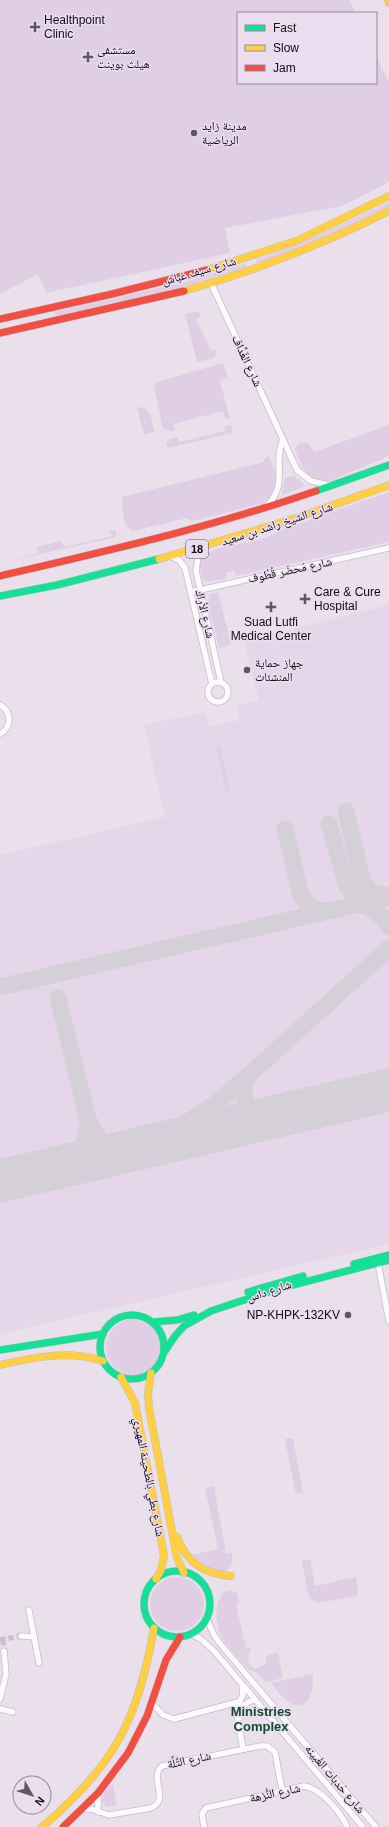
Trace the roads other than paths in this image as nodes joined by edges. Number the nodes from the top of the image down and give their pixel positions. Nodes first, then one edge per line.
1 (388, 0) edge
2 (389, 3) edge
3 (389, 196) edge
4 (389, 211) edge
5 (211, 283) junction
6 (20, 315) junction
7 (0, 319) edge
8 (24, 327) junction
9 (0, 333) edge
10 (283, 439) junction
11 (389, 465) edge
12 (389, 485) edge
13 (331, 486) junction
14 (263, 509) junction
15 (205, 547) junction
16 (389, 548) edge
17 (170, 556) junction
18 (0, 572) edge
19 (8, 574) junction
20 (0, 576) edge
21 (200, 590) junction
22 (191, 592) junction
23 (11, 594) junction
24 (0, 596) edge
25 (0, 602) edge
26 (214, 652) junction
27 (205, 654) junction
28 (221, 682) junction
29 (212, 684) junction
30 (0, 704) edge
31 (0, 734) edge
32 (389, 1255) edge
33 (389, 1260) edge
34 (378, 1263) junction
35 (389, 1321) edge
36 (153, 1322) junction
37 (103, 1334) junction
38 (0, 1350) edge
39 (165, 1350) junction
40 (103, 1361) junction
41 (0, 1365) edge
42 (151, 1373) junction
43 (121, 1378) junction
44 (170, 1518) junction
45 (184, 1573) junction
46 (231, 1576) dead end
47 (156, 1579) junction
48 (29, 1610) dead end
49 (206, 1618) junction
50 (154, 1628) junction
51 (191, 1634) junction
52 (21, 1636) tunnel mouth
53 (34, 1637) junction
54 (180, 1637) junction
55 (4, 1651) dead end
56 (39, 1663) dead end
57 (242, 1683) junction
58 (0, 1699) edge
59 (256, 1700) junction
60 (238, 1702) junction
61 (152, 1703) junction
62 (0, 1709) edge
63 (13, 1712) dead end
64 (239, 1719) junction
65 (243, 1749) junction
66 (282, 1790) junction
67 (98, 1793) junction
68 (83, 1809) junction
69 (98, 1812) junction
70 (42, 1827) edge
71 (63, 1827) edge
72 (204, 1827) edge
73 (347, 1827) edge
74 (363, 1827) edge
75 (376, 1827) edge

1 - 2 street
3 - 6 street, شارع سيف غباش
4 - 5 street, شارع سيف غباش
5 - 8 street, شارع سيف غباش
5 - 10 street, شارع الغَدَّاف
6 - 7 street, شارع سيف غباش
6 - 8 street
8 - 9 street, شارع سيف غباش
10 - 13 street, شارع الغَدَّاف
10 - 14 street
11 - 13 street, شارع الشيخ راشد بن سعيد / 18
12 - 15 street, شارع الشيخ راشد بن سعيد / 18
13 - 14 street, شارع الشيخ راشد بن سعيد / 18
14 - 19 street, شارع الشيخ راشد بن سعيد / 18
15 - 17 street, شارع الشيخ راشد بن سعيد / 18
15 - 21 street, شارع الأراك
16 - 21 street, شارع مَحضَر قُطُوف
17 - 22 street, شارع الأراك
17 - 23 street, شارع الشيخ راشد بن سعيد / 18
18 - 19 street
19 - 20 street, شارع الشيخ راشد بن سعيد / 18
21 - 22 street, شارع مَحضَر قُطُوف
21 - 26 street, شارع الأراك
22 - 27 street, شارع الأراك
23 - 24 street, شارع الشيخ راشد بن سعيد / 18
23 - 25 street
26 - 27 street
26 - 28 street, شارع الأراك
27 - 29 street, شارع الأراك
28 - 29 street
28 - 29 street
30 - 31 street
32 - 36 street, شارع داس
33 - 34 street, شارع داس
34 - 35 street
34 - 39 street, شارع داس
36 - 37 street
36 - 39 street
37 - 38 street
37 - 40 street
39 - 42 street
40 - 41 street
40 - 43 street
42 - 43 street
42 - 44 street, شارع بطي بالطحينة المهيري
43 - 47 street, شارع بطي بالطحينة المهيري
44 - 45 street, شارع بطي بالطحينة المهيري
44 - 46 street
45 - 47 street
45 - 49 street
47 - 50 street
48 - 53 street
49 - 51 street
49 - 75 street, شارع حَدبات الغَبينه
50 - 54 street
50 - 70 street
51 - 54 street
51 - 57 street, شارع حَدبات الغَبينه
52 - 53 street
53 - 56 street
54 - 61 street
55 - 58 street
57 - 59 street, شارع حَدبات الغَبينه
57 - 60 street
59 - 64 street
59 - 74 street, شارع حَدبات الغَبينه
60 - 61 street
60 - 64 street
61 - 67 street
62 - 63 street
64 - 65 street
65 - 66 street, شارع التَّلَّة
65 - 69 street, شارع التَّلَّة
66 - 72 street, شارع النُّزهة
66 - 73 street, شارع النُّزهة
67 - 68 street
67 - 69 street
68 - 69 street, شارع التَّلَّة
68 - 71 street

